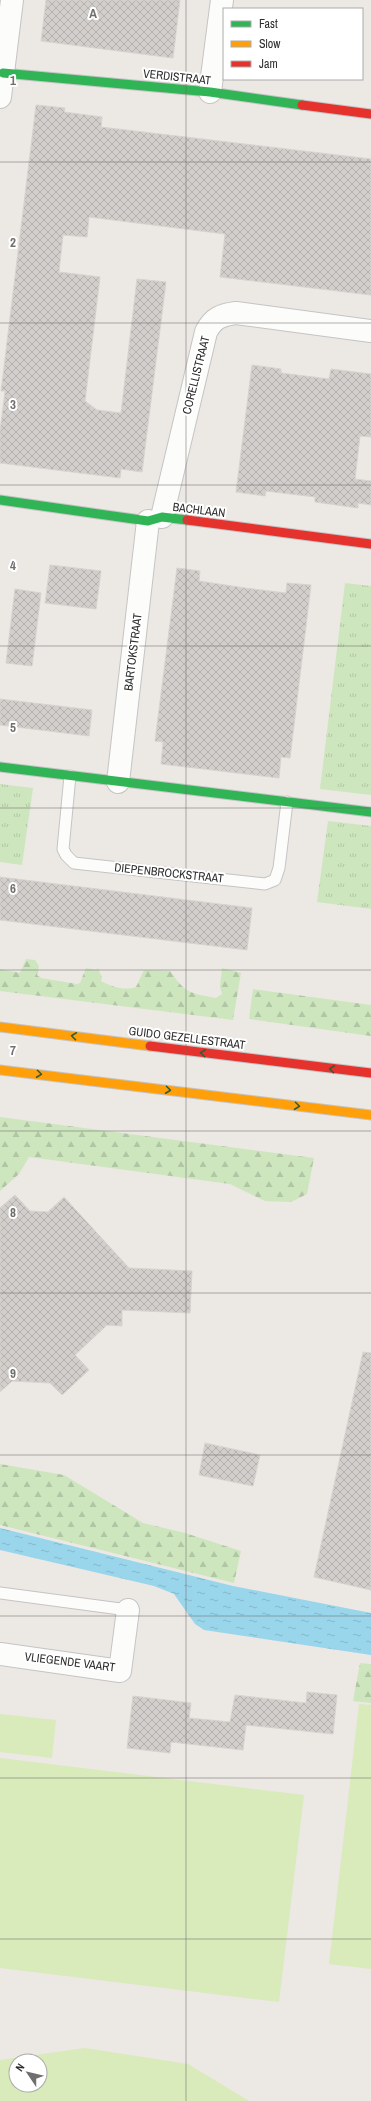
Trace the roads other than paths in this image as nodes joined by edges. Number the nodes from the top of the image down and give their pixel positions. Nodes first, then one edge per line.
1 (12, 0) edge
2 (222, 0) edge
3 (3, 73) junction
4 (210, 92) junction
5 (0, 97) edge
6 (371, 114) edge
7 (371, 331) edge
8 (0, 500) edge
9 (155, 519) junction
10 (371, 544) edge
11 (0, 767) edge
12 (70, 776) junction
13 (118, 782) junction
14 (287, 802) junction
15 (371, 812) edge
16 (0, 1027) edge
17 (0, 1070) edge
18 (371, 1074) edge
19 (371, 1115) edge
20 (0, 1593) edge
21 (128, 1610) joint
22 (0, 1654) edge

1 - 3 street
2 - 4 street
3 - 4 street, VERDISTRAAT
3 - 5 street
4 - 6 street, VERDISTRAAT
7 - 9 street, CORELLISTRAAT
8 - 9 street, BACHLAAN
9 - 10 street, BACHLAAN
9 - 13 street, BARTOKSTRAAT
11 - 12 street
12 - 13 street
12 - 14 lane, DIEPENBROCKSTRAAT
13 - 14 street
14 - 15 street
18 -> 16 street, GUIDO GEZELLESTRAAT
17 -> 19 street
20 - 21 lane, VLIEGENDE VAART
21 - 22 street, VLIEGENDE VAART

